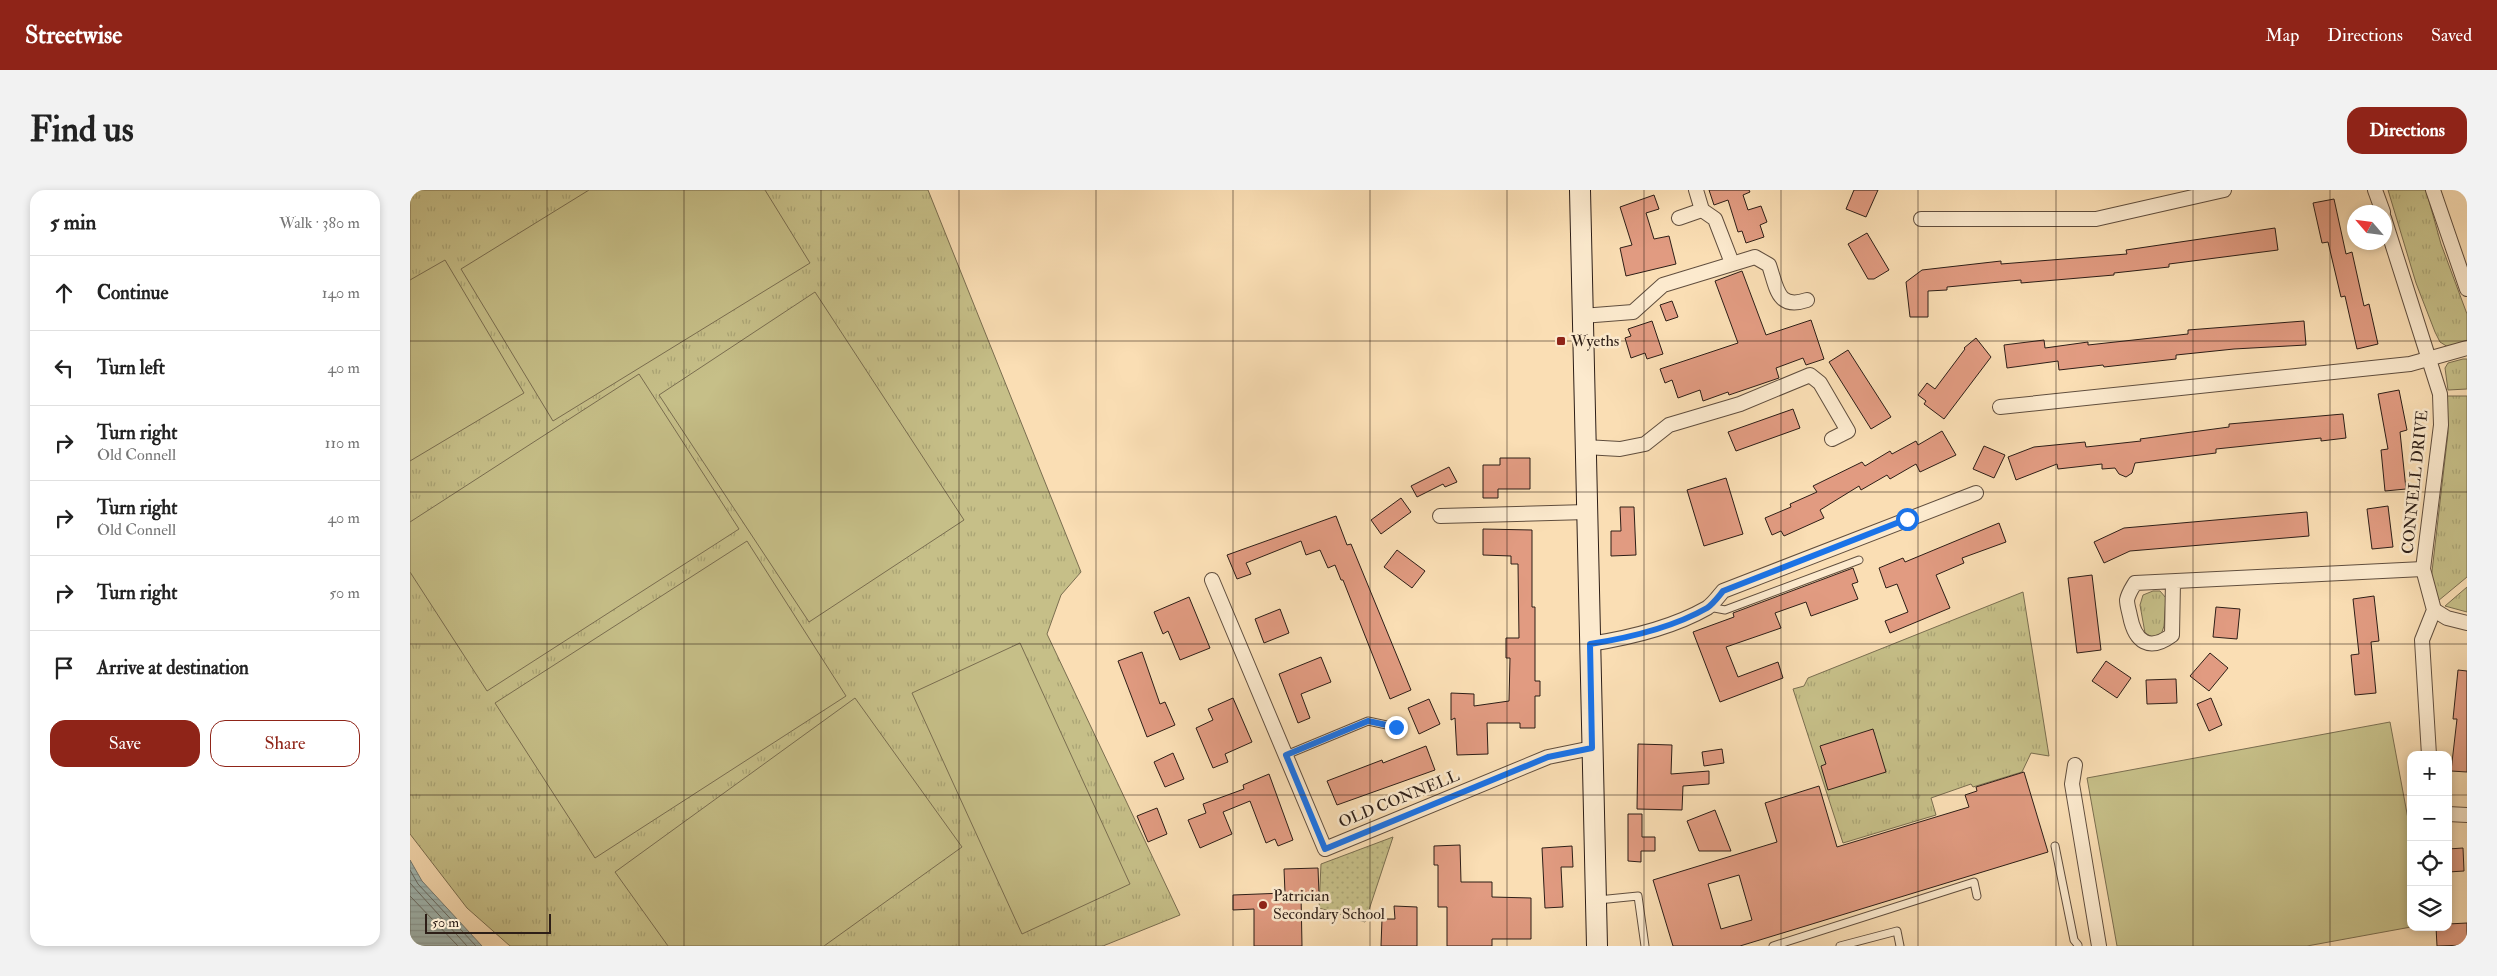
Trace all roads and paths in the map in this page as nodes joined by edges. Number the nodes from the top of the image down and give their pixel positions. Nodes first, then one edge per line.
1 (1580, 190) edge
2 (1696, 190) edge
3 (2224, 190) edge
4 (2375, 190) edge
5 (2433, 190) edge
6 (2380, 205) edge
7 (1702, 210) junction
8 (1679, 218) dead end
9 (1921, 219) dead end
10 (2392, 243) edge
11 (1732, 263) junction
12 (2467, 289) edge
13 (1807, 300) dead end
14 (1582, 316) junction
15 (2467, 348) edge
16 (2430, 359) junction
17 (2000, 407) dead end
18 (1832, 439) dead end
19 (1585, 447) junction
20 (1976, 493) dead end
21 (1586, 512) junction
22 (1440, 516) dead end
23 (1858, 560) dead end
24 (2423, 569) junction
25 (1212, 580) dead end
26 (2173, 582) junction
27 (1708, 607) junction
28 (2434, 610) junction
29 (2467, 623) edge
30 (1590, 644) junction
31 (1396, 727) dead end
32 (1592, 748) junction
33 (2429, 751) edge
34 (1286, 755) junction
35 (2074, 765) dead end
36 (2452, 814) edge
37 (2467, 815) edge
38 (2055, 846) dead end
39 (1977, 896) dead end
40 (1596, 900) junction
41 (1597, 946) edge
42 (1645, 946) edge
43 (1773, 946) edge
44 (1840, 946) edge
45 (1900, 946) edge
46 (2077, 946) edge
47 (2099, 946) edge

1 - 14 main road
2 - 7 street
3 - 9 street
4 - 6 street
5 - 12 street
7 - 8 street
7 - 11 street
10 - 16 street, CONNELL DRIVE
11 - 13 street
11 - 14 street
14 - 19 main road
15 - 16 street
16 - 17 street
16 - 24 street, CONNELL DRIVE
18 - 19 street
19 - 21 main road
20 - 27 street
21 - 22 street
21 - 30 main road
23 - 27 lane
24 - 26 street
24 - 28 street, CONNELL DRIVE
25 - 34 street, OLD CONNELL
26 - 26 street
27 - 30 street
28 - 29 street
28 - 33 street
30 - 32 main road
31 - 34 lane
32 - 34 street, OLD CONNELL
32 - 40 main road
35 - 47 street
36 - 37 street
38 - 46 lane
39 - 43 lane
40 - 41 main road
40 - 42 lane
44 - 45 lane

